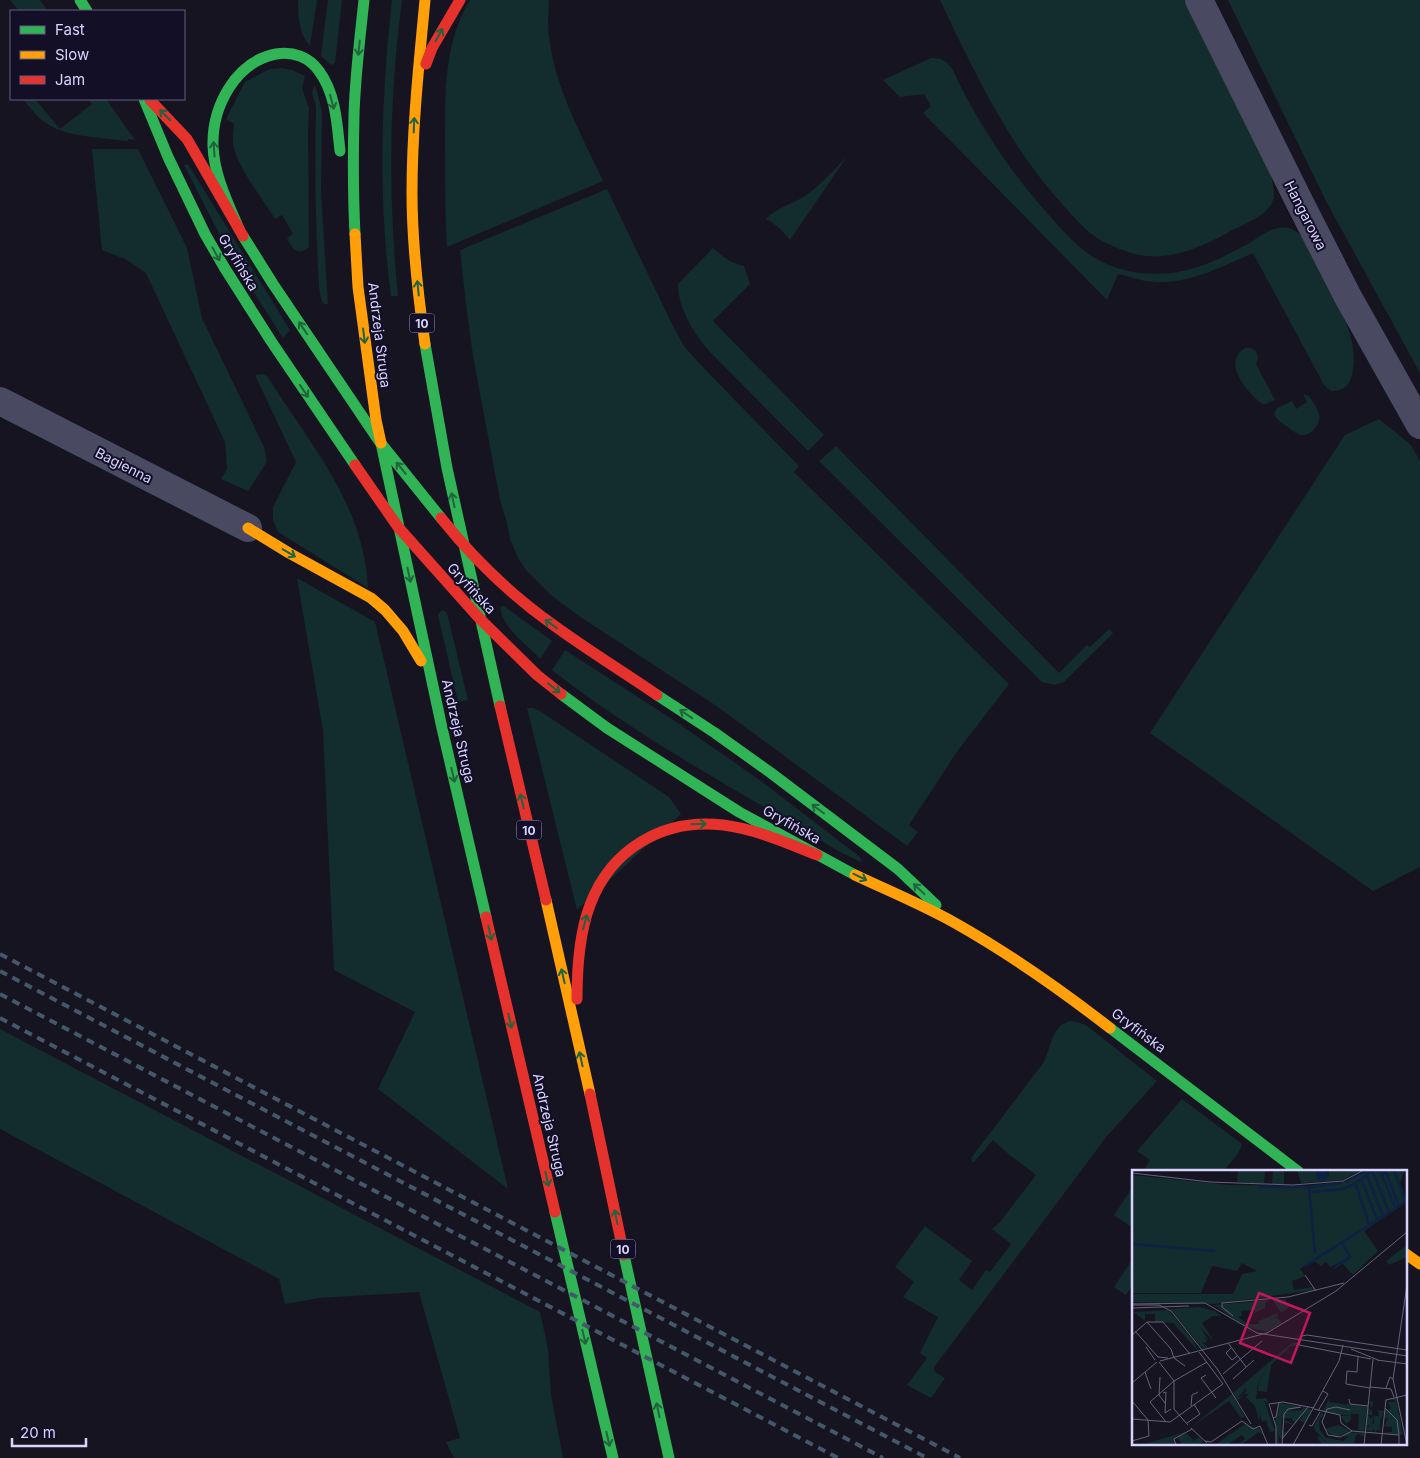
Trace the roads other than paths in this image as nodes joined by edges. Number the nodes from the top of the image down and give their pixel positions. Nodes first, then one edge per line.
1 (364, 0) edge
2 (425, 0) edge
3 (460, 0) edge
4 (1199, 0) edge
5 (416, 96) junction
6 (144, 100) edge
7 (150, 100) edge
8 (239, 229) junction
9 (358, 287) junction
10 (0, 401) edge
11 (1420, 425) edge
12 (379, 441) junction
13 (398, 527) junction
14 (248, 528) joint
15 (464, 547) junction
16 (480, 619) junction
17 (435, 693) junction
18 (817, 855) junction
19 (954, 922) junction
20 (577, 1040) junction
21 (1295, 1170) edge
22 (1408, 1255) edge
23 (1420, 1264) edge
24 (613, 1458) edge
25 (669, 1458) edge

1 -> 9 main road, Andrzeja Struga
2 - 5 main road, 10
5 -> 3 main road
4 - 11 street, Hangarowa
15 -> 5 main road, 10
6 -> 13 main road, Gryfińska
8 -> 7 main road, Gryfińska
8 -> 9 main road
12 -> 8 main road, Gryfińska
9 -> 12 main road, Andrzeja Struga
10 - 14 street, Bagienna
12 - 13 main road, Andrzeja Struga
15 -> 12 main road, Gryfińska
13 - 16 main road, Gryfińska
13 -> 17 main road, Andrzeja Struga
14 -> 17 main road
15 - 16 main road, 10
19 -> 15 main road, Gryfińska
16 -> 18 main road, Gryfińska
20 -> 16 main road, 10
17 -> 24 main road, Andrzeja Struga
18 -> 19 main road, Gryfińska
20 -> 18 main road
19 - 21 main road, Gryfińska
25 -> 20 main road, 10
22 - 23 main road

